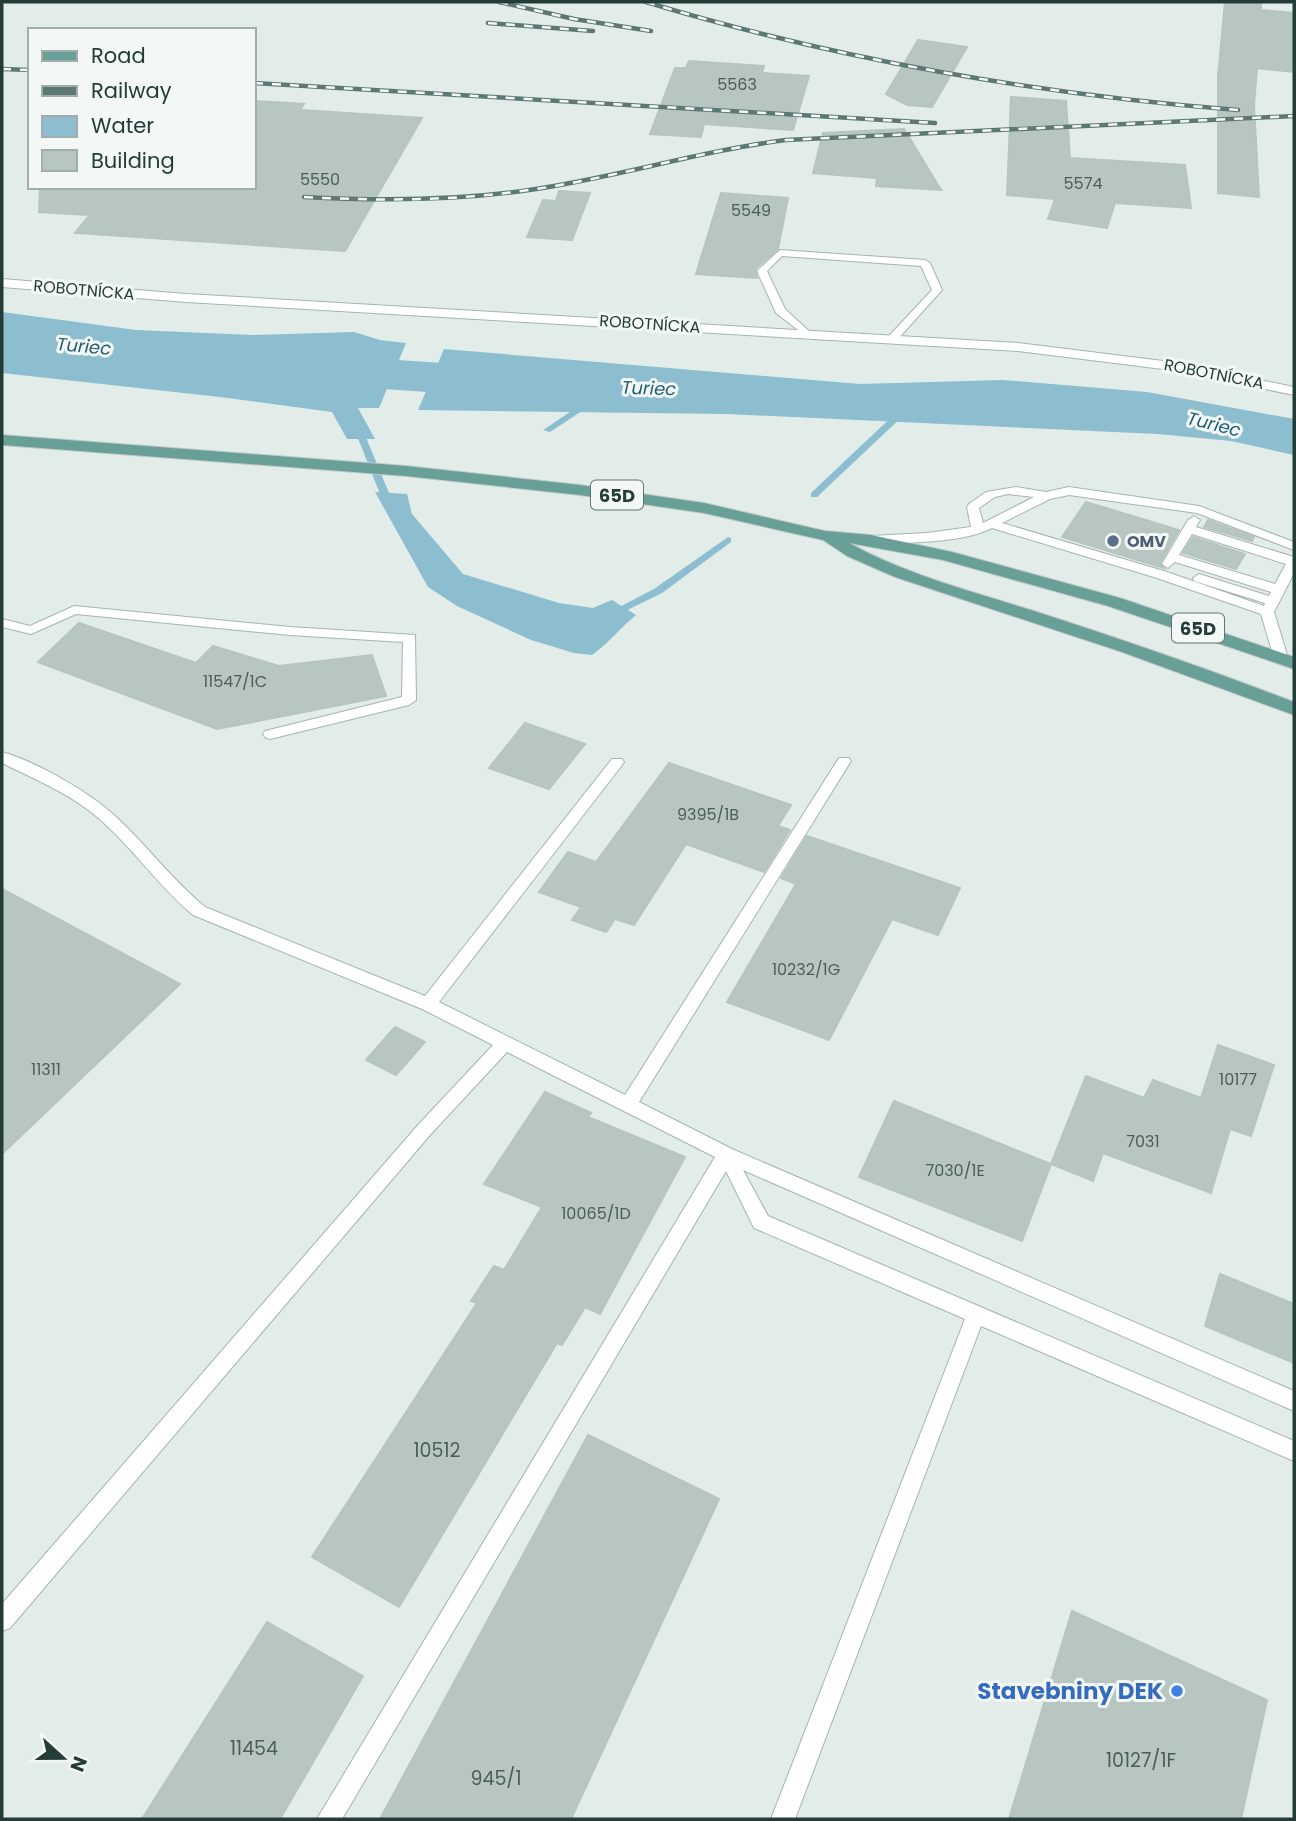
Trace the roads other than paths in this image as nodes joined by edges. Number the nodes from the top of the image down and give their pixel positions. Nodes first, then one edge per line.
1 (2, 283) edge
2 (806, 333) junction
3 (892, 338) junction
4 (1294, 391) edge
5 (2, 440) edge
6 (1046, 496) junction
7 (1199, 510) junction
8 (992, 524) junction
9 (978, 530) junction
10 (1187, 532) junction
11 (825, 536) junction
12 (872, 540) junction
13 (1294, 546) edge
14 (1169, 562) junction
15 (1293, 564) edge
16 (1276, 596) junction
17 (2, 623) edge
18 (1287, 660) edge
19 (1294, 709) edge
20 (270, 734) dead end
21 (2, 757) edge
22 (844, 761) dead end
23 (617, 762) dead end
24 (428, 1004) junction
25 (505, 1042) junction
26 (629, 1104) junction
27 (726, 1154) junction
28 (976, 1314) junction
29 (1294, 1401) edge
30 (1294, 1451) edge
31 (2, 1620) edge
32 (329, 1819) edge
33 (783, 1819) edge

1 - 2 street, ROBOTNÍCKA
2 - 3 street, ROBOTNÍCKA
2 - 3 lane
3 - 4 street, ROBOTNÍCKA
5 - 11 main road, 65D
6 - 7 lane
6 - 8 lane
6 - 9 lane
7 - 10 lane
7 - 13 lane
8 - 9 lane
8 - 14 lane
9 - 12 lane
10 - 14 lane
10 - 15 lane
11 - 12 main road, 65D
11 - 19 main road, 65D
12 - 18 main road, 65D
14 - 16 lane
14 - 16 lane
15 - 16 lane
16 - 18 lane
17 - 20 lane
21 - 24 lane
22 - 26 lane
23 - 24 lane
24 - 25 lane
25 - 26 lane
25 - 31 lane
26 - 27 lane
27 - 28 lane
27 - 29 lane
27 - 32 lane
28 - 30 lane
28 - 33 lane

